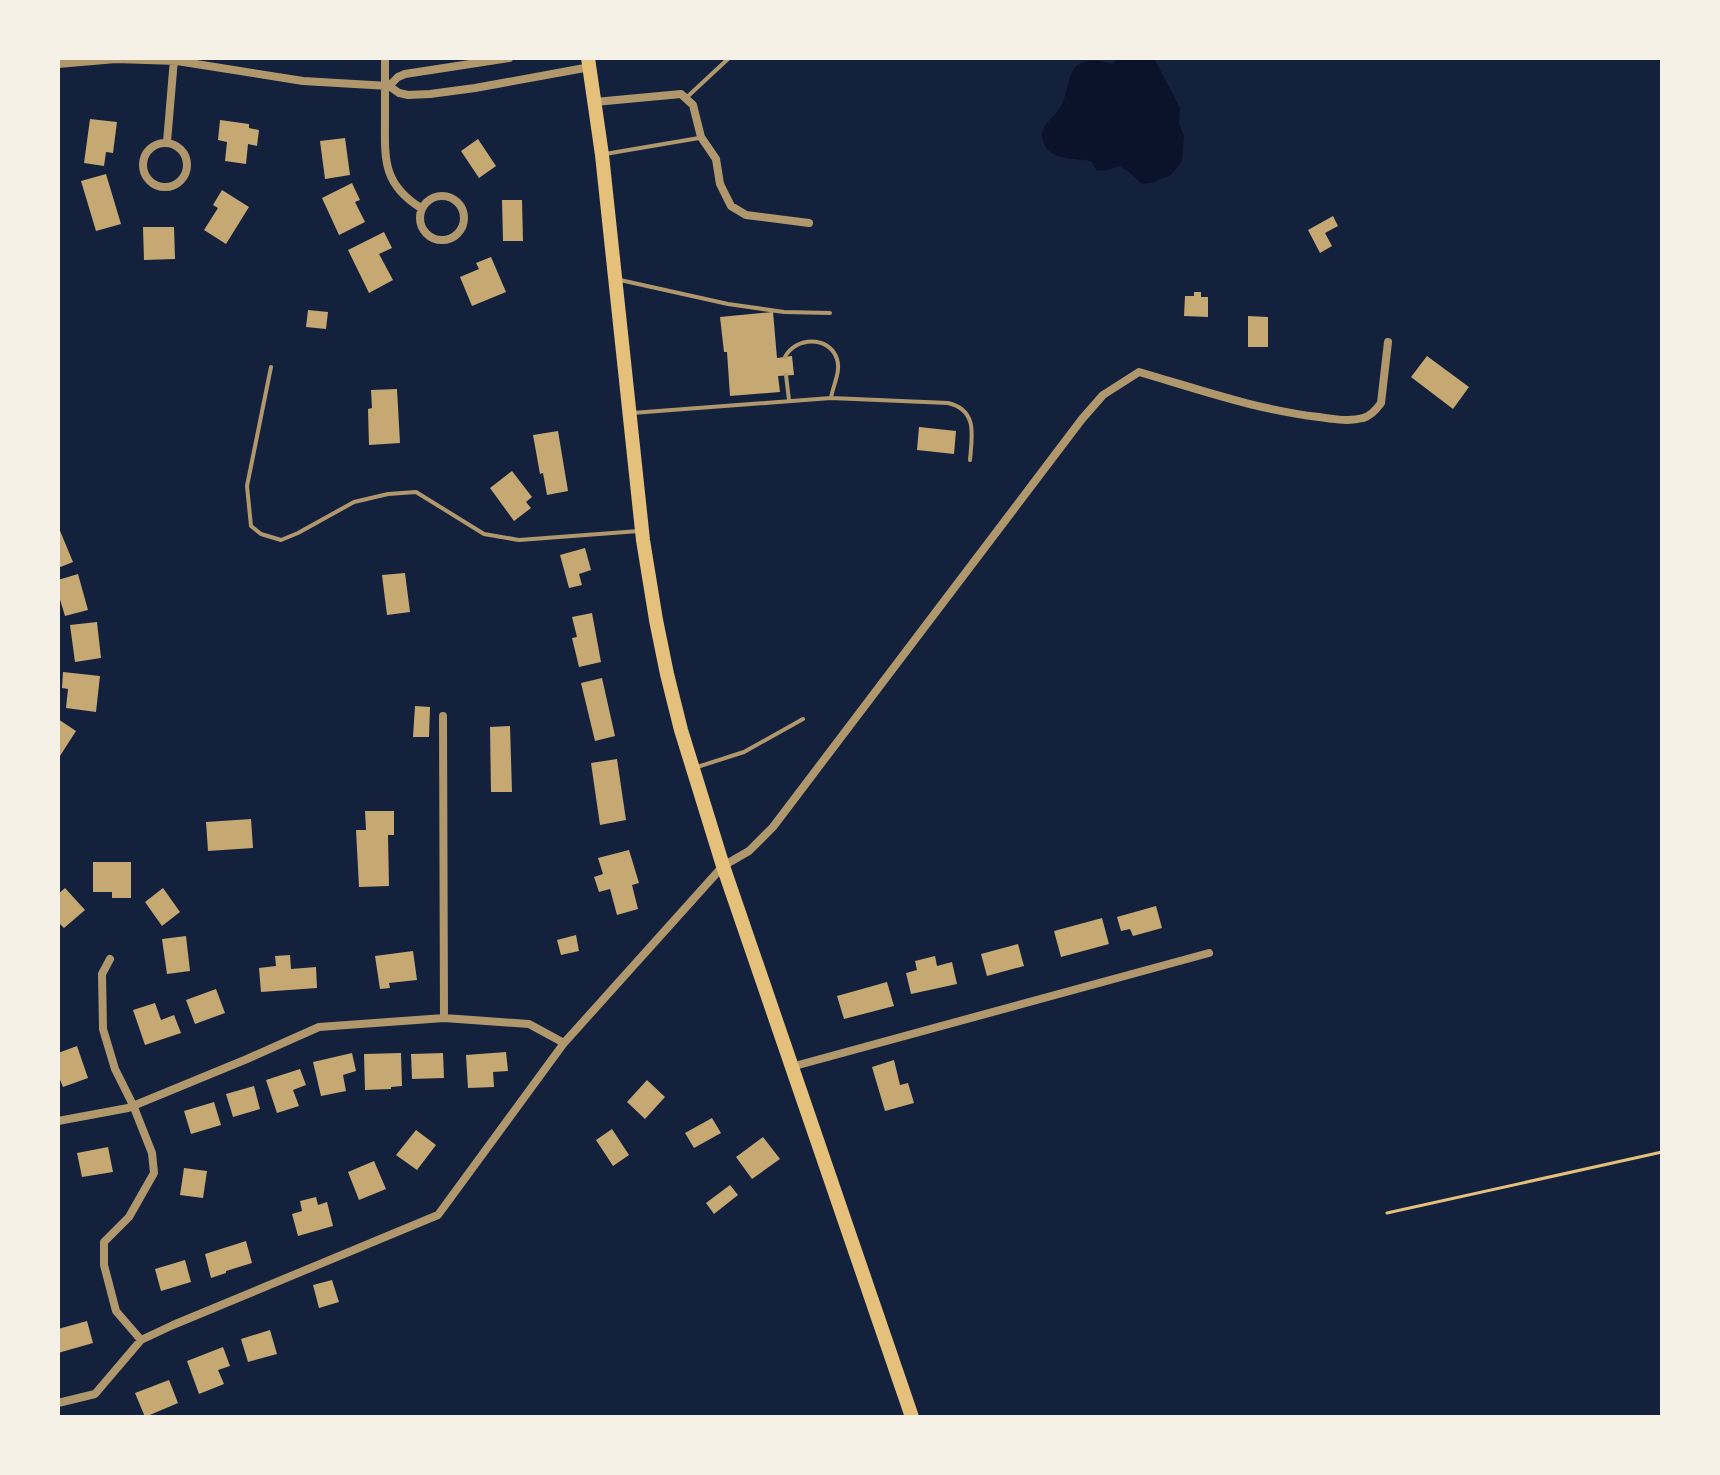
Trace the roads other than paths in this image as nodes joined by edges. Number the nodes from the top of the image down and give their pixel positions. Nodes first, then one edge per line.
1 (385, 58) edge
2 (509, 58) edge
3 (729, 58) edge
4 (174, 59) edge
5 (589, 62) edge
6 (58, 64) edge
7 (387, 86) junction
8 (686, 98) junction
9 (595, 102) junction
10 (701, 137) junction
11 (167, 142) junction
12 (602, 155) junction
13 (421, 208) junction
14 (809, 223) dead end
15 (615, 279) junction
16 (830, 313) dead end
17 (1388, 342) dead end
18 (785, 357) dead end
19 (271, 367) dead end
20 (786, 375) dead end
21 (831, 398) junction
22 (789, 400) junction
23 (630, 413) junction
24 (970, 460) dead end
25 (642, 530) junction
26 (443, 716) dead end
27 (803, 719) dead end
28 (692, 769) junction
29 (723, 866) junction
30 (1209, 953) dead end
31 (110, 959) dead end
32 (444, 1018) junction
33 (564, 1043) junction
34 (791, 1067) junction
35 (131, 1106) junction
36 (58, 1121) edge
37 (141, 1340) junction
38 (58, 1403) edge
39 (912, 1417) edge

1 - 7 street
2 - 7 street
3 - 8 lane
4 - 6 street
4 - 7 street
4 - 11 street
5 - 7 street
5 - 9 main road
7 - 13 street
8 - 9 street
8 - 10 street
9 - 12 main road
10 - 12 lane
10 - 14 street
11 - 11 street
12 - 15 main road
13 - 13 street
15 - 16 lane
15 - 23 main road
17 - 29 street
18 - 21 lane
19 - 25 lane
20 - 22 lane
21 - 22 lane
21 - 24 lane
22 - 23 lane
23 - 25 main road
25 - 28 main road
26 - 32 street
27 - 28 lane
28 - 29 main road
29 - 33 street
29 - 34 main road
30 - 34 street
31 - 35 street
32 - 33 street
32 - 35 street
33 - 37 street
34 - 39 main road
35 - 36 street
35 - 37 street
37 - 38 street

